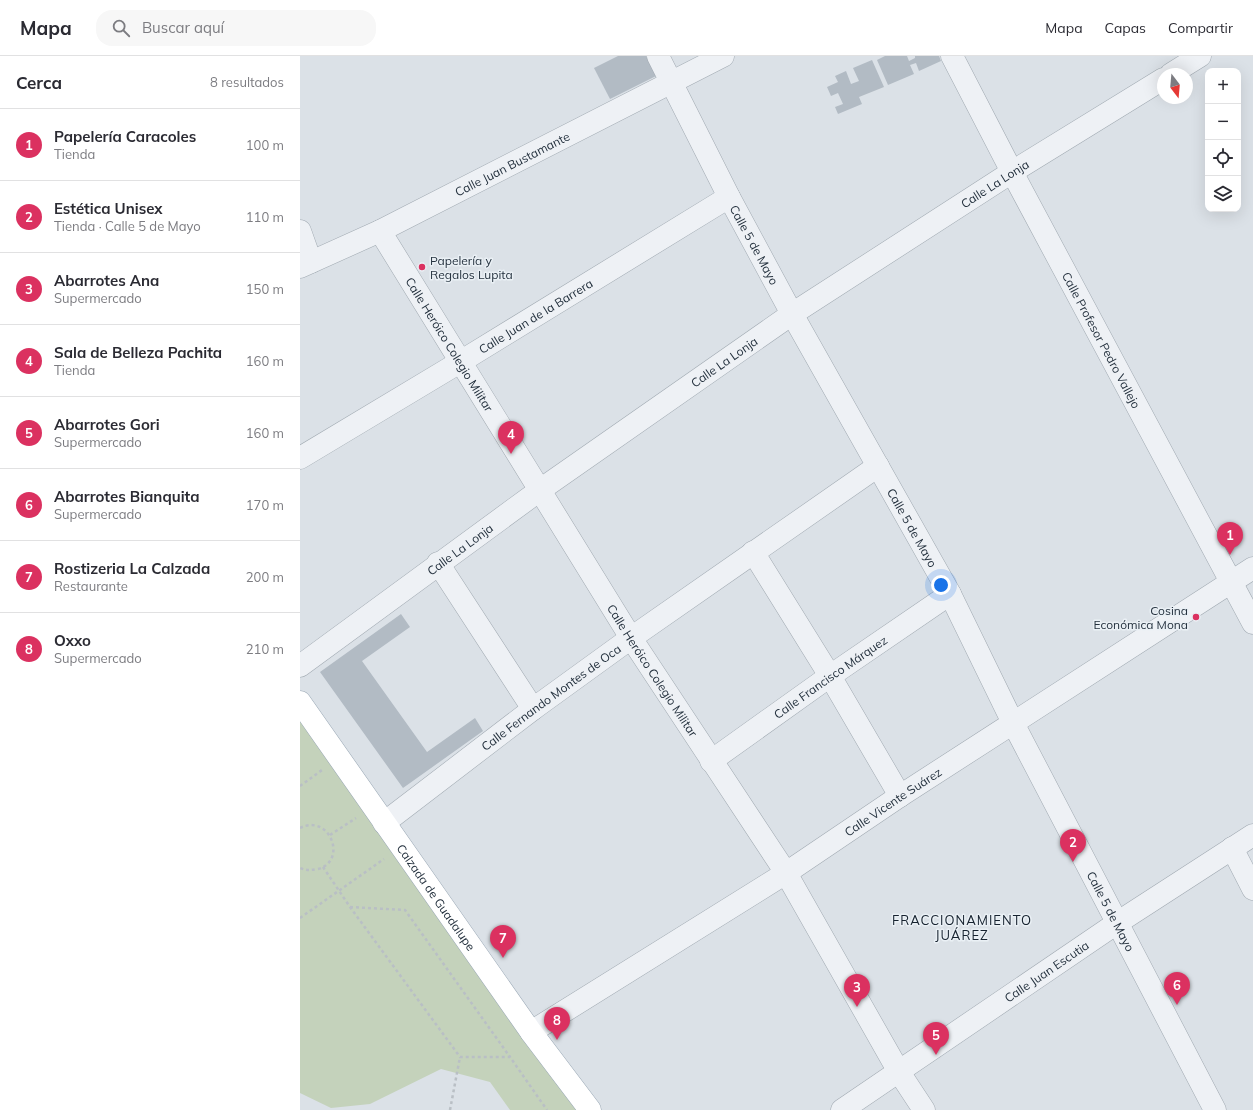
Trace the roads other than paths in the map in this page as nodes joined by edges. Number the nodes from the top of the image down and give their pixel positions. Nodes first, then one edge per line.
1 (658, 56) edge
2 (723, 56) edge
3 (952, 56) edge
4 (1200, 56) edge
5 (1181, 68) edge
6 (671, 82) junction
7 (1157, 83) edge
8 (1012, 172) junction
9 (730, 197) junction
10 (300, 231) edge
11 (380, 231) junction
12 (306, 264) edge
13 (792, 314) junction
14 (460, 362) junction
15 (300, 458) edge
16 (878, 466) junction
17 (540, 490) junction
18 (753, 552) junction
19 (438, 563) junction
20 (1253, 568) edge
21 (1232, 582) junction
22 (950, 594) junction
23 (1253, 623) edge
24 (631, 638) junction
25 (300, 666) edge
26 (830, 676) junction
27 (300, 702) edge
28 (533, 710) junction
29 (1013, 723) junction
30 (711, 761) junction
31 (900, 796) junction
32 (379, 815) junction
33 (1253, 835) edge
34 (1232, 848) junction
35 (786, 873) junction
36 (1253, 889) edge
37 (1117, 923) junction
38 (531, 1032) junction
39 (899, 1072) junction
40 (590, 1110) edge
41 (842, 1110) edge
42 (924, 1110) edge
43 (1215, 1110) edge

1 - 6 street, Calle 5 de Mayo
2 - 6 street, Calle Juan Bustamante
3 - 8 street, Calle Profesor Pedro Vallejo
4 - 5 street
6 - 9 street, Calle 5 de Mayo
6 - 11 street, Calle Juan Bustamante
7 - 8 street, Calle La Lonja
8 - 13 street, Calle La Lonja
8 - 21 street, Calle Profesor Pedro Vallejo
9 - 13 street, Calle 5 de Mayo
9 - 14 street, Calle Juan de la Barrera
10 - 12 street
11 - 12 street, Calle Juan Bustamante
11 - 14 street, Calle Heróico Colegio Militar
13 - 16 street, Calle 5 de Mayo
13 - 17 street, Calle La Lonja
14 - 15 street, Calle Juan de la Barrera
14 - 17 street, Calle Heróico Colegio Militar
16 - 18 street, Calle Fernando Montes de Oca
16 - 22 street, Calle 5 de Mayo
17 - 19 street, Calle La Lonja
17 - 24 street, Calle Heróico Colegio Militar
18 - 24 street, Calle Fernando Montes de Oca
18 - 26 street
19 - 25 street, Calle La Lonja
19 - 28 street
20 - 21 street, Calle Vicente Suárez
21 - 23 street, Calle Profesor Pedro Vallejo
21 - 29 street, Calle Vicente Suárez
22 - 26 street, Calle Francisco Márquez
22 - 29 street, Calle 5 de Mayo
24 - 28 street, Calle Fernando Montes de Oca
24 - 30 street, Calle Heróico Colegio Militar
26 - 30 street, Calle Francisco Márquez
26 - 31 street
27 - 32 main road, Calzada de Guadalupe
28 - 32 street, Calle Fernando Montes de Oca
29 - 31 street, Calle Vicente Suárez
29 - 37 street, Calle 5 de Mayo
30 - 35 street, Calle Heróico Colegio Militar
31 - 35 street, Calle Vicente Suárez
32 - 38 main road, Calzada de Guadalupe
33 - 34 street, Calle Juan Escutia
34 - 36 street
34 - 37 street, Calle Juan Escutia
35 - 38 street, Calle Vicente Suárez
35 - 39 street, Calle Heróico Colegio Militar
37 - 39 street, Calle Juan Escutia
37 - 43 street, Calle 5 de Mayo
38 - 40 main road, Calzada de Guadalupe
39 - 41 street, Calle Juan Escutia
39 - 42 street, Calle Heróico Colegio Militar

